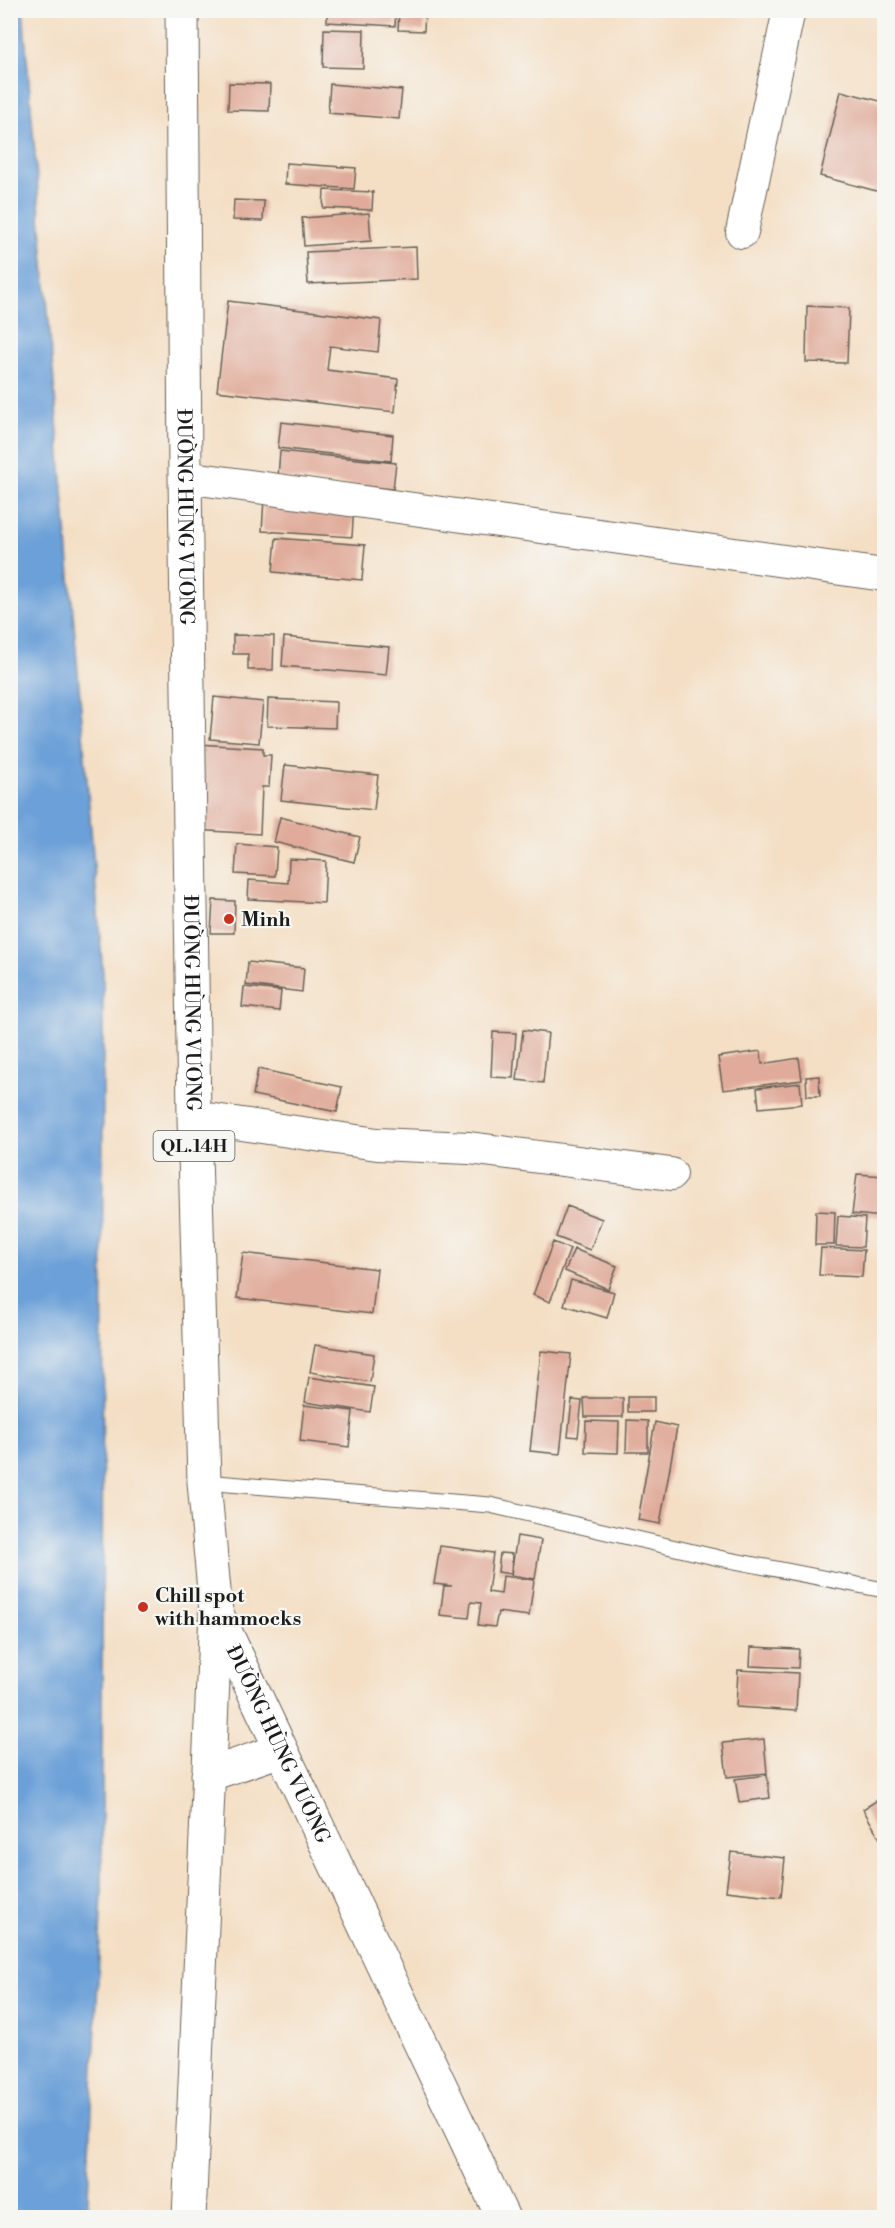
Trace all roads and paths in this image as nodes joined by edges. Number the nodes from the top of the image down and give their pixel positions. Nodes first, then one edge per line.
1 (182, 10) edge
2 (789, 10) edge
3 (742, 232) dead end
4 (184, 477) junction
5 (885, 575) edge
6 (194, 1117) junction
7 (671, 1174) dead end
8 (204, 1482) junction
9 (885, 1590) edge
10 (216, 1612) junction
11 (281, 1750) junction
12 (208, 1775) junction
13 (189, 2217) edge
14 (502, 2217) edge

1 - 4 main road, ĐƯỜNG HÙNG VƯƠNG / QL.14H
2 - 3 street
4 - 5 street
4 - 6 main road, ĐƯỜNG HÙNG VƯƠNG / QL.14H
6 - 7 street
6 - 8 main road, ĐƯỜNG HÙNG VƯƠNG / QL.14H
8 - 9 lane
8 - 10 main road, ĐƯỜNG HÙNG VƯƠNG / QL.14H
10 - 11 main road, ĐƯỜNG HÙNG VƯƠNG / QL.14H
10 - 12 main road
11 - 12 main road
11 - 14 main road, ĐƯỜNG HÙNG VƯƠNG / QL.14H
12 - 13 main road

